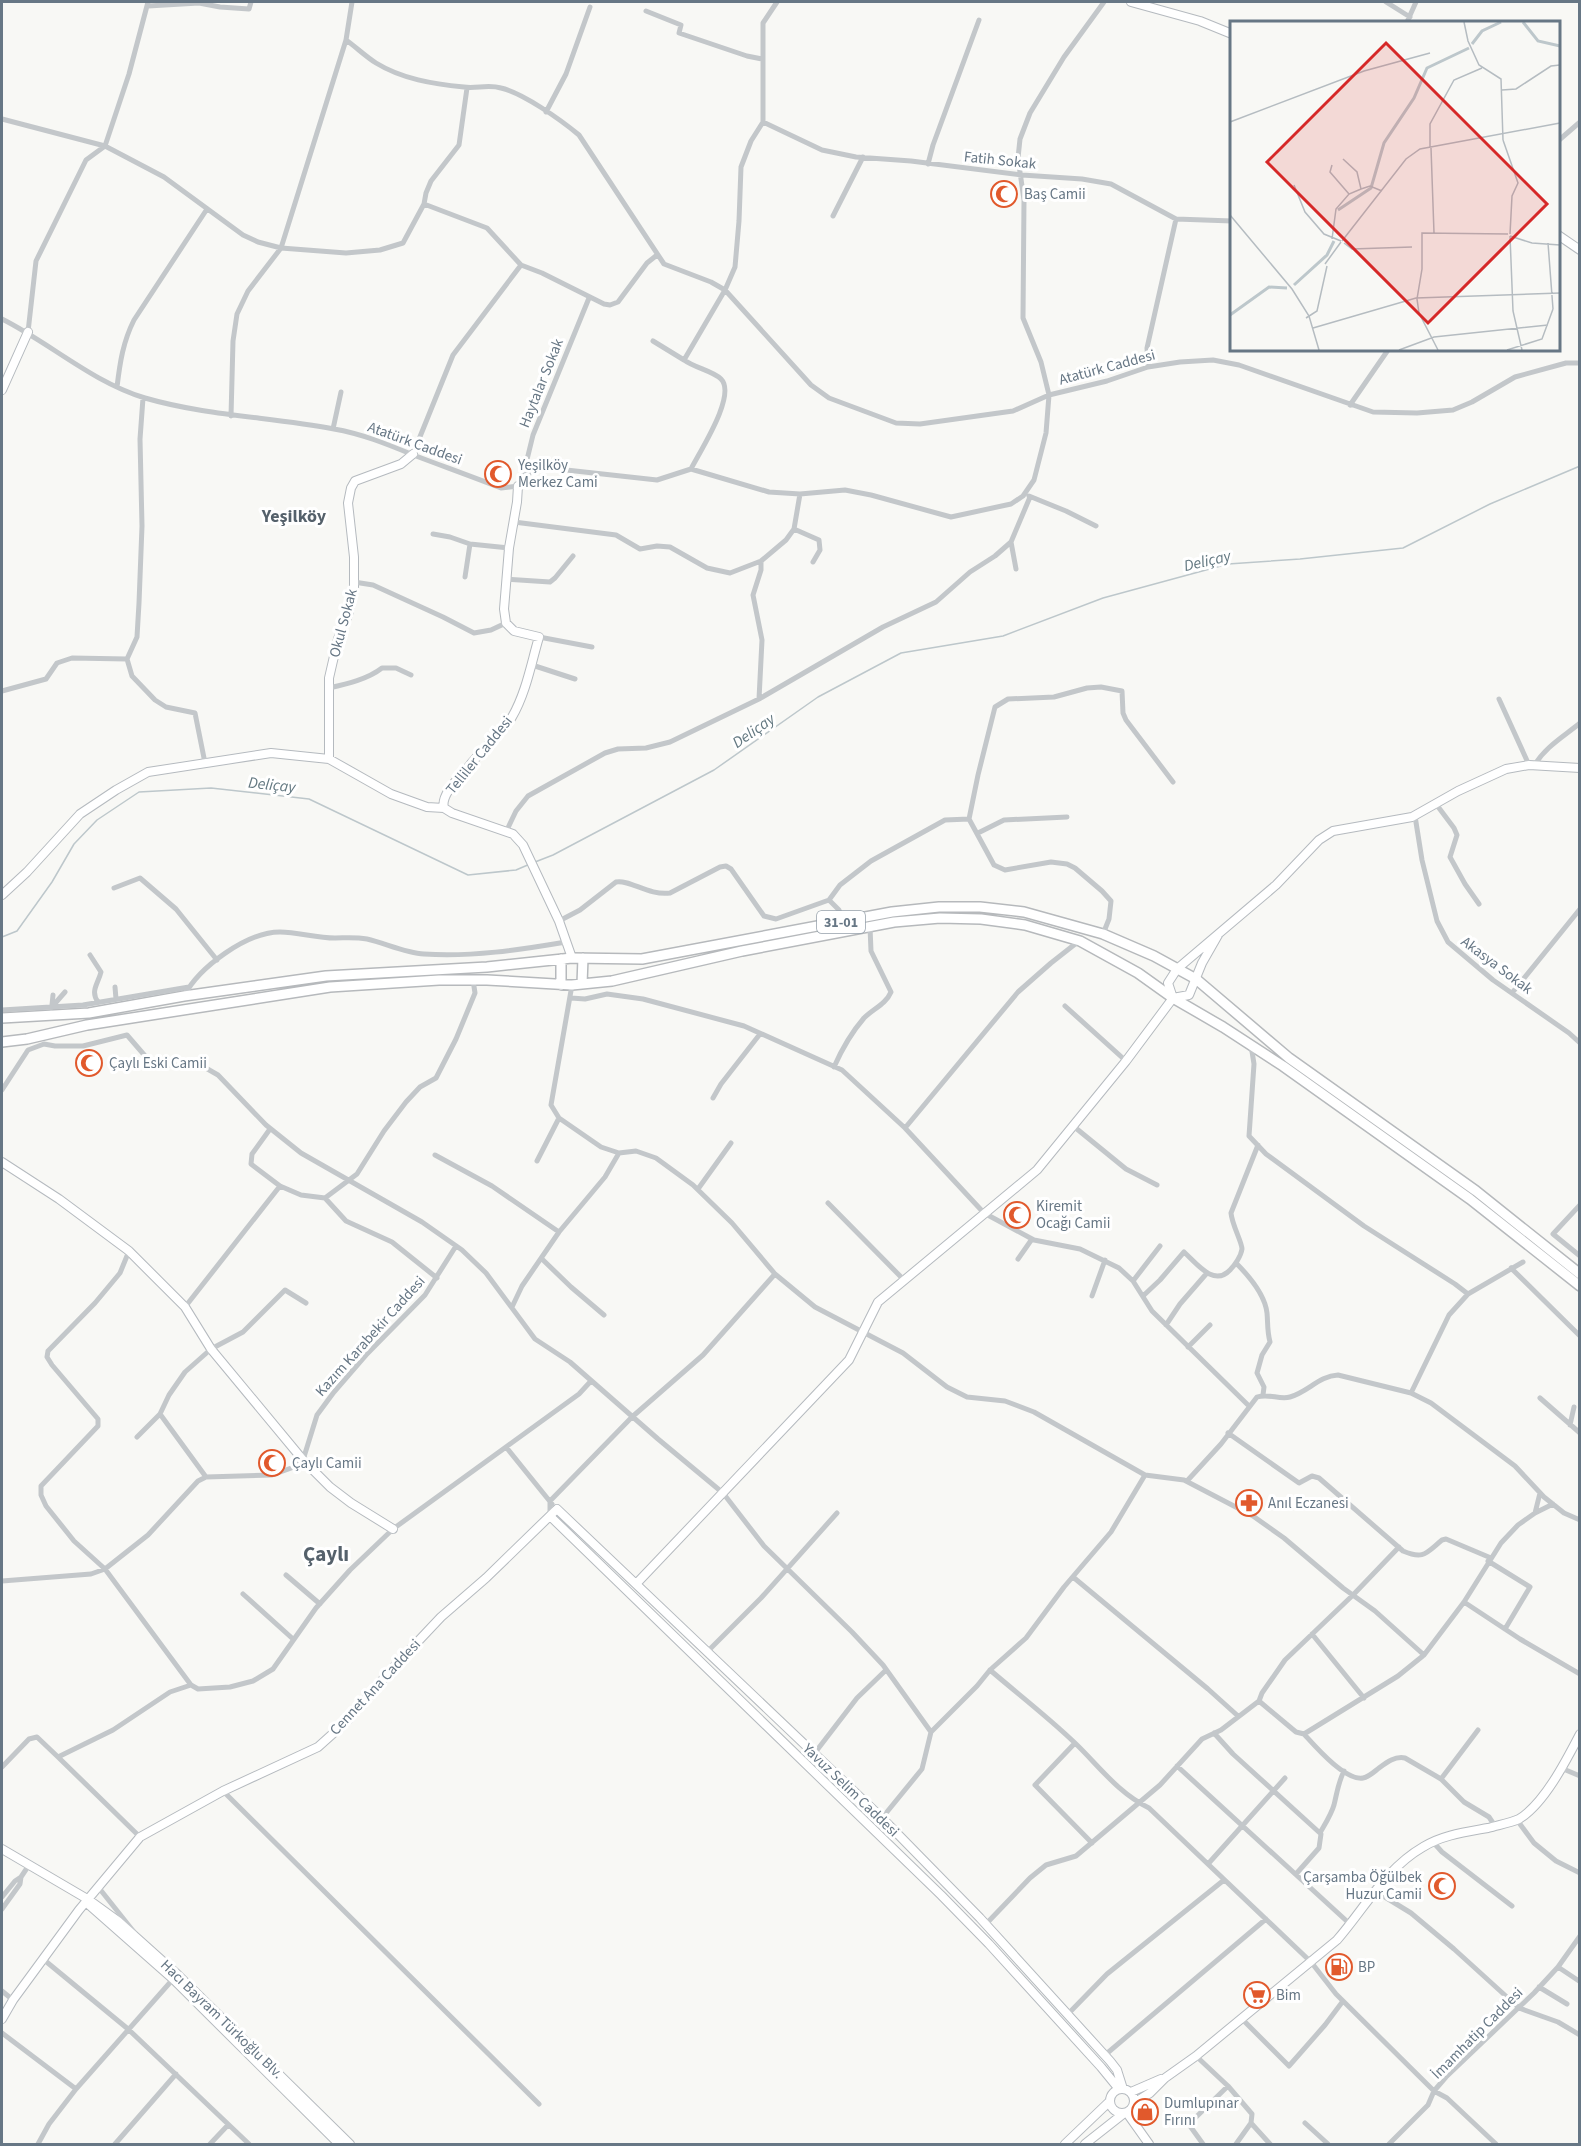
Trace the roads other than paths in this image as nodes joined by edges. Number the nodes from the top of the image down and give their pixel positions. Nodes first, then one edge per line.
1 (251, 2) edge
2 (352, 2) edge
3 (777, 2) edge
4 (1104, 2) edge
5 (1131, 2) edge
6 (1386, 2) edge
7 (1416, 2) edge
8 (148, 4) edge
9 (590, 7) dead end
10 (646, 11) dead end
11 (979, 20) dead end
12 (1408, 20) edge
13 (1230, 33) edge
14 (346, 40) junction
15 (762, 59) junction
16 (467, 88) junction
17 (546, 112) junction
18 (2, 119) edge
19 (763, 122) junction
20 (1580, 122) edge
21 (1560, 131) edge
22 (1566, 134) junction
23 (1560, 139) edge
24 (105, 146) junction
25 (863, 157) junction
26 (928, 164) junction
27 (1022, 175) junction
28 (424, 204) junction
29 (207, 209) junction
30 (833, 216) dead end
31 (1176, 219) junction
32 (1230, 221) edge
33 (1560, 236) edge
34 (281, 248) junction
35 (1580, 250) edge
36 (657, 255) junction
37 (521, 265) junction
38 (725, 290) junction
39 (589, 298) junction
40 (2, 319) edge
41 (28, 332) junction
42 (653, 341) dead end
43 (1387, 351) edge
44 (684, 360) junction
45 (1580, 363) edge
46 (1148, 367) junction
47 (117, 387) junction
48 (2, 390) edge
49 (341, 392) dead end
50 (1050, 394) junction
51 (143, 398) junction
52 (1350, 405) junction
53 (231, 416) junction
54 (333, 429) junction
55 (413, 454) junction
56 (691, 469) junction
57 (520, 482) junction
58 (800, 494) junction
59 (1028, 496) junction
60 (514, 522) junction
61 (1096, 526) dead end
62 (794, 529) junction
63 (433, 534) dead end
64 (1011, 542) junction
65 (470, 544) junction
66 (509, 548) junction
67 (573, 556) dead end
68 (761, 561) junction
69 (813, 562) dead end
70 (1016, 569) dead end
71 (465, 577) dead end
72 (506, 579) junction
73 (354, 582) junction
74 (506, 623) junction
75 (538, 637) junction
76 (592, 647) dead end
77 (127, 659) junction
78 (532, 665) junction
79 (411, 675) dead end
80 (575, 679) dead end
81 (329, 688) junction
82 (2, 691) edge
83 (759, 699) junction
84 (1499, 699) dead end
85 (1580, 723) edge
86 (329, 759) junction
87 (205, 763) junction
88 (1532, 765) junction
89 (1580, 768) edge
90 (1173, 782) dead end
91 (1436, 804) junction
92 (444, 808) junction
93 (1415, 816) junction
94 (1067, 817) dead end
95 (969, 819) junction
96 (506, 832) junction
97 (978, 833) junction
98 (114, 888) dead end
99 (2, 895) edge
100 (829, 900) junction
101 (1479, 904) dead end
102 (1580, 909) edge
103 (559, 921) junction
104 (843, 921) junction
105 (870, 927) junction
106 (1103, 934) junction
107 (1218, 935) junction
108 (1080, 941) junction
109 (566, 942) junction
110 (90, 955) dead end
111 (572, 958) junction
112 (583, 958) junction
113 (561, 959) junction
114 (217, 960) junction
115 (1177, 969) junction
116 (1196, 979) junction
117 (473, 980) junction
118 (582, 984) junction
119 (561, 985) junction
120 (572, 985) junction
121 (115, 987) dead end
122 (189, 987) junction
123 (65, 992) dead end
124 (1512, 993) junction
125 (52, 995) dead end
126 (184, 996) junction
127 (571, 998) junction
128 (1173, 998) junction
129 (116, 999) junction
130 (98, 1002) junction
131 (51, 1006) junction
132 (1065, 1006) dead end
133 (2, 1010) edge
134 (2, 1018) edge
135 (760, 1034) junction
136 (2, 1042) edge
137 (1580, 1043) edge
138 (1251, 1045) junction
139 (1126, 1061) junction
140 (834, 1067) junction
141 (2, 1090) edge
142 (713, 1098) dead end
143 (558, 1118) junction
144 (1072, 1125) junction
145 (905, 1128) junction
146 (270, 1129) junction
147 (731, 1143) dead end
148 (1258, 1145) junction
149 (620, 1153) junction
150 (435, 1155) dead end
151 (537, 1161) dead end
152 (2, 1162) edge
153 (348, 1180) junction
154 (1157, 1185) dead end
155 (280, 1186) junction
156 (698, 1189) junction
157 (326, 1198) junction
158 (828, 1203) dead end
159 (1580, 1205) edge
160 (984, 1214) junction
161 (559, 1232) junction
162 (1032, 1239) junction
163 (456, 1246) junction
164 (1160, 1246) dead end
165 (129, 1251) junction
166 (1580, 1256) edge
167 (542, 1259) junction
168 (1018, 1259) dead end
169 (1105, 1260) junction
170 (1523, 1262) dead end
171 (1236, 1263) junction
172 (1511, 1268) junction
173 (1207, 1273) junction
174 (1575, 1273) edge
175 (775, 1274) junction
176 (437, 1278) junction
177 (904, 1281) junction
178 (1133, 1281) junction
179 (1580, 1287) edge
180 (1468, 1294) junction
181 (1092, 1296) dead end
182 (1143, 1296) junction
183 (306, 1303) dead end
184 (185, 1307) junction
185 (512, 1307) junction
186 (604, 1314) dead end
187 (1210, 1325) dead end
188 (1166, 1326) junction
189 (863, 1334) junction
190 (1580, 1336) edge
191 (1188, 1347) junction
192 (211, 1349) junction
193 (591, 1381) junction
194 (1411, 1393) junction
195 (1263, 1395) junction
196 (1540, 1398) dead end
197 (1249, 1406) junction
198 (1574, 1407) dead end
199 (160, 1414) junction
200 (632, 1417) junction
201 (1570, 1425) junction
202 (1228, 1433) junction
203 (1580, 1433) edge
204 (137, 1437) dead end
205 (506, 1447) junction
206 (303, 1460) junction
207 (1145, 1475) junction
208 (206, 1477) junction
209 (1187, 1481) junction
210 (723, 1493) junction
211 (1540, 1493) junction
212 (550, 1501) junction
213 (1552, 1504) junction
214 (557, 1509) junction
215 (837, 1512) dead end
216 (1535, 1513) junction
217 (550, 1516) junction
218 (1580, 1520) edge
219 (393, 1529) junction
220 (1399, 1547) junction
221 (1490, 1559) junction
222 (787, 1568) junction
223 (105, 1569) junction
224 (286, 1575) dead end
225 (1072, 1577) junction
226 (2, 1581) edge
227 (636, 1584) junction
228 (243, 1594) dead end
229 (1353, 1595) junction
230 (1464, 1602) junction
231 (320, 1604) junction
232 (1505, 1629) junction
233 (1312, 1634) junction
234 (293, 1639) junction
235 (707, 1652) junction
236 (1424, 1655) junction
237 (886, 1670) junction
238 (990, 1670) junction
239 (1580, 1674) edge
240 (191, 1685) junction
241 (1364, 1698) junction
242 (1259, 1701) junction
243 (1238, 1716) junction
244 (1478, 1730) dead end
245 (931, 1732) junction
246 (1214, 1733) junction
247 (1304, 1734) junction
248 (1580, 1734) edge
249 (1076, 1743) junction
250 (814, 1754) junction
251 (58, 1758) junction
252 (1177, 1766) junction
253 (2, 1767) edge
254 (1561, 1768) junction
255 (1344, 1771) junction
256 (1580, 1776) edge
257 (1285, 1778) dead end
258 (1441, 1779) junction
259 (223, 1791) junction
260 (1274, 1792) junction
261 (1139, 1803) junction
262 (882, 1818) junction
263 (1517, 1820) junction
264 (1243, 1826) junction
265 (1496, 1826) junction
266 (873, 1829) junction
267 (1320, 1833) junction
268 (140, 1837) junction
269 (1092, 1842) junction
270 (1433, 1842) junction
271 (2, 1851) edge
272 (1208, 1864) junction
273 (28, 1866) junction
274 (1580, 1873) edge
275 (1296, 1874) junction
276 (21, 1876) junction
277 (1224, 1880) junction
278 (99, 1888) junction
279 (1375, 1891) junction
280 (2, 1898) edge
281 (87, 1900) junction
282 (1512, 1906) dead end
283 (2, 1909) edge
284 (1266, 1919) junction
285 (986, 1924) junction
286 (1351, 1924) junction
287 (1580, 1936) edge
288 (149, 1949) junction
289 (44, 1959) junction
290 (1311, 1962) junction
291 (1558, 1967) junction
292 (175, 1977) junction
293 (1579, 1981) edge
294 (1539, 1987) junction
295 (2, 1991) edge
296 (13, 2000) junction
297 (1343, 2001) junction
298 (1567, 2004) dead end
299 (1519, 2008) junction
300 (1068, 2014) junction
301 (2, 2019) edge
302 (1242, 2019) junction
303 (128, 2029) junction
304 (2, 2033) edge
305 (1580, 2036) edge
306 (1104, 2055) junction
307 (1196, 2056) junction
308 (176, 2074) junction
309 (1165, 2078) junction
310 (1228, 2086) junction
311 (76, 2089) junction
312 (1124, 2090) junction
313 (1434, 2091) junction
314 (1110, 2101) junction
315 (1134, 2103) junction
316 (539, 2104) dead end
317 (1125, 2113) junction
318 (1305, 2122) dead end
319 (1251, 2123) junction
320 (228, 2125) junction
321 (1240, 2139) junction
322 (38, 2145) edge
323 (115, 2145) edge
324 (210, 2145) edge
325 (249, 2145) edge
326 (339, 2145) edge
327 (350, 2145) edge
328 (1065, 2145) edge
329 (1085, 2145) edge
330 (1149, 2145) edge
331 (1203, 2145) edge
332 (1236, 2145) edge
333 (1245, 2145) edge
334 (1270, 2145) edge
335 (1328, 2145) edge
336 (1389, 2145) edge
337 (1496, 2145) edge

1 - 8 street
2 - 14 street
3 - 15 street
4 - 27 street
5 - 13 street
6 - 12 street
7 - 12 street
8 - 24 street
9 - 17 street
10 - 15 street
11 - 26 street
14 - 16 street
14 - 34 street
15 - 19 street
16 - 17 street
16 - 28 street
17 - 36 street
18 - 24 street
19 - 25 street, Fatih Sokak
19 - 38 street
20 - 22 street
21 - 22 street
22 - 23 street
24 - 29 street
24 - 41 street
25 - 26 street, Fatih Sokak
25 - 30 street
26 - 27 street, Fatih Sokak
27 - 31 street, Fatih Sokak
27 - 50 street
28 - 34 street
28 - 37 street
29 - 34 street
29 - 47 street
31 - 32 street, Fatih Sokak
31 - 46 street
33 - 35 street
34 - 53 street
36 - 38 street
36 - 39 street
37 - 39 street
37 - 55 street
38 - 44 street
38 - 50 street
39 - 57 street, Haytalar Sokak
40 - 41 street, Atatürk Caddesi
41 - 47 street, Atatürk Caddesi
41 - 48 street
42 - 44 street
43 - 52 street
44 - 56 street
45 - 52 street, Atatürk Caddesi
46 - 50 street, Atatürk Caddesi
46 - 52 street, Atatürk Caddesi
47 - 51 street, Atatürk Caddesi
49 - 54 street
50 - 59 street, Atatürk Caddesi
51 - 53 street, Atatürk Caddesi
51 - 77 street
53 - 54 street, Atatürk Caddesi
54 - 55 street, Atatürk Caddesi
55 - 57 street, Atatürk Caddesi
55 - 73 street, Okul Sokak
56 - 57 street, Atatürk Caddesi
56 - 58 street
57 - 60 street
58 - 59 street
58 - 62 street
59 - 61 street
59 - 64 street, Atatürk Caddesi
60 - 66 street
60 - 68 street
62 - 68 street
62 - 69 street
63 - 65 street
64 - 70 street
64 - 83 street
65 - 66 street
65 - 71 street
66 - 72 street
67 - 72 street
68 - 83 street
72 - 74 street
73 - 74 street
73 - 81 street, Okul Sokak
74 - 75 street
75 - 76 street
75 - 78 street, Telliler Caddesi
77 - 82 street
77 - 87 street
78 - 80 street
78 - 92 street, Telliler Caddesi
79 - 81 street
81 - 86 street, Okul Sokak
83 - 96 street
84 - 88 street
85 - 88 street
86 - 87 street
86 - 92 street
87 - 99 street
88 - 89 street
88 - 91 street
90 - 95 street
91 - 93 street
91 - 101 street
92 - 96 street, Telliler Caddesi
93 - 107 street
93 - 124 street, Akasya Sokak
94 - 97 street
95 - 97 street
95 - 100 street
96 - 103 street, Telliler Caddesi
97 - 106 street
98 - 114 street
100 - 103 street
100 - 104 street
102 - 124 street
103 - 109 street, Telliler Caddesi
104 - 106 highway, 31-01
104 - 112 highway, 31-01
105 - 108 highway, 31-01
105 - 118 highway, 31-01
105 - 140 street
106 - 115 highway, 31-01
107 - 115 street
107 - 116 street
108 - 128 highway, 31-01
108 - 145 street
109 - 111 street, Telliler Caddesi
109 - 114 street
110 - 130 street
111 - 112 highway, 31-01
111 - 113 highway, 31-01
112 - 118 highway
113 - 119 highway
113 - 126 highway, 31-01
114 - 122 street
115 - 116 highway, 31-01
115 - 128 street
116 - 128 street
116 - 174 highway, 31-01
117 - 119 highway, 31-01
117 - 136 highway, 31-01
117 - 153 street
118 - 120 highway, 31-01
119 - 120 highway, 31-01
120 - 127 street
121 - 129 street
122 - 126 street
122 - 129 street
123 - 131 street
124 - 137 street, Akasya Sokak
125 - 131 street
126 - 134 highway, 31-01
127 - 135 street
127 - 143 street
128 - 138 highway, 31-01
128 - 139 street
129 - 130 street
130 - 131 street
131 - 133 street
132 - 139 street
135 - 140 street
135 - 142 street
138 - 148 street
138 - 174 highway, 31-01
139 - 144 street
140 - 145 street
141 - 146 street
143 - 149 street
143 - 151 street
144 - 154 street
144 - 160 street
145 - 160 street
146 - 153 street
146 - 155 street
147 - 156 street
148 - 171 street
148 - 180 street
149 - 156 street
149 - 161 street
150 - 161 street
152 - 165 street
153 - 157 street
153 - 163 street
155 - 157 street
155 - 184 street
156 - 175 street
157 - 176 street
158 - 177 street
159 - 166 street
160 - 162 street
160 - 177 street
161 - 167 street
162 - 168 street
162 - 169 street
163 - 176 street, Kazım Karabekir Caddesi
163 - 185 street
164 - 178 street
165 - 184 street
165 - 223 street
167 - 185 street
167 - 186 street
169 - 178 street
169 - 181 street
170 - 172 street
171 - 173 street
171 - 195 street
172 - 180 street
172 - 190 street
173 - 182 street
173 - 188 street
174 - 179 highway, 31-01
175 - 189 street
175 - 200 street
176 - 206 street, Kazım Karabekir Caddesi
177 - 189 street
178 - 182 street
180 - 194 street
182 - 188 street
183 - 192 street
184 - 192 street
185 - 193 street
187 - 191 street
188 - 191 street
189 - 207 street
189 - 210 street
191 - 197 street
192 - 199 street
192 - 206 street
193 - 200 street
193 - 205 street
194 - 195 street
194 - 211 street
195 - 197 street
196 - 201 street
197 - 202 street
198 - 201 street
199 - 204 street
199 - 208 street
200 - 210 street
200 - 212 street
201 - 203 street
202 - 209 street
202 - 220 street
205 - 212 street
205 - 219 street
206 - 208 street
206 - 219 street
207 - 209 street
207 - 225 street
208 - 223 street
209 - 229 street
210 - 222 street
210 - 227 street
211 - 213 street
211 - 216 street
212 - 214 street
212 - 217 street
213 - 216 street
213 - 218 street
214 - 217 street, Cennet Ana Caddesi
214 - 227 street, Yavuz Selim Caddesi
215 - 222 street
216 - 221 street
217 - 259 street, Cennet Ana Caddesi
217 - 266 street, Yavuz Selim Caddesi
219 - 231 street
220 - 221 street
220 - 229 street
221 - 230 street
221 - 232 street
222 - 235 street
222 - 237 street
223 - 226 street
223 - 240 street
224 - 231 street
225 - 238 street
225 - 243 street
227 - 235 street, Yavuz Selim Caddesi
228 - 234 street
229 - 233 street
229 - 236 street
230 - 232 street
230 - 236 street
231 - 234 street
232 - 239 street
233 - 241 street
233 - 242 street
234 - 240 street
235 - 250 street, Yavuz Selim Caddesi
236 - 241 street
237 - 245 street
237 - 250 street
238 - 245 street
238 - 249 street
240 - 251 street
241 - 247 street
242 - 243 street
242 - 247 street
243 - 246 street
244 - 258 street
245 - 262 street
246 - 252 street
246 - 260 street
247 - 255 street
248 - 254 street
249 - 261 street
249 - 269 street
250 - 262 street, Yavuz Selim Caddesi
251 - 253 street
251 - 268 street
252 - 261 street
252 - 264 street
254 - 256 street
254 - 263 street
255 - 258 street
255 - 267 street
257 - 260 street
258 - 265 street
259 - 268 street, Cennet Ana Caddesi
259 - 316 street
260 - 264 street
260 - 267 street
261 - 269 street
261 - 272 street
262 - 266 street
262 - 285 street, Yavuz Selim Caddesi
263 - 265 street
263 - 274 street
264 - 272 street
264 - 275 street
265 - 270 street
266 - 312 street, Yavuz Selim Caddesi
267 - 275 street
268 - 278 street, Cennet Ana Caddesi
269 - 285 street
270 - 279 street
270 - 282 street
271 - 273 street
272 - 277 street
273 - 276 street
273 - 281 street
275 - 286 street
276 - 280 street
276 - 283 street
277 - 284 street
277 - 300 street
278 - 281 street, Cennet Ana Caddesi
278 - 288 street
279 - 286 street
279 - 299 street
281 - 288 street, Hacı Bayram Türkoğlu Blv.
281 - 289 street, Cennet Ana Caddesi
281 - 292 street, Hacı Bayram Türkoğlu Blv.
284 - 290 street
284 - 306 street
285 - 300 street, Yavuz Selim Caddesi
286 - 290 street
287 - 291 street, İmamhatip Caddesi
288 - 292 street, Hacı Bayram Türkoğlu Blv.
289 - 296 street, Cennet Ana Caddesi
289 - 303 street
290 - 297 street
290 - 302 street
291 - 293 street
291 - 294 street, İmamhatip Caddesi
292 - 303 street
292 - 326 street, Hacı Bayram Türkoğlu Blv.
292 - 327 street, Hacı Bayram Türkoğlu Blv.
294 - 298 street
294 - 299 street, İmamhatip Caddesi
295 - 296 street
296 - 301 street, Cennet Ana Caddesi
297 - 302 street
297 - 313 street
299 - 305 street
299 - 313 street, İmamhatip Caddesi
300 - 306 street, Yavuz Selim Caddesi
302 - 307 street
303 - 308 street
303 - 311 street
304 - 311 street
306 - 312 street, Yavuz Selim Caddesi
307 - 309 street
307 - 310 street
308 - 320 street
308 - 323 street
309 - 312 street
309 - 315 street
310 - 319 street
310 - 331 street
311 - 322 street
312 - 314 street
312 - 315 street
313 - 336 street, İmamhatip Caddesi
313 - 337 street
314 - 317 street
314 - 328 street
315 - 317 street
317 - 329 street
317 - 330 street
318 - 335 street
319 - 321 street
319 - 334 street
320 - 324 street
320 - 325 street
321 - 332 street
321 - 333 street

